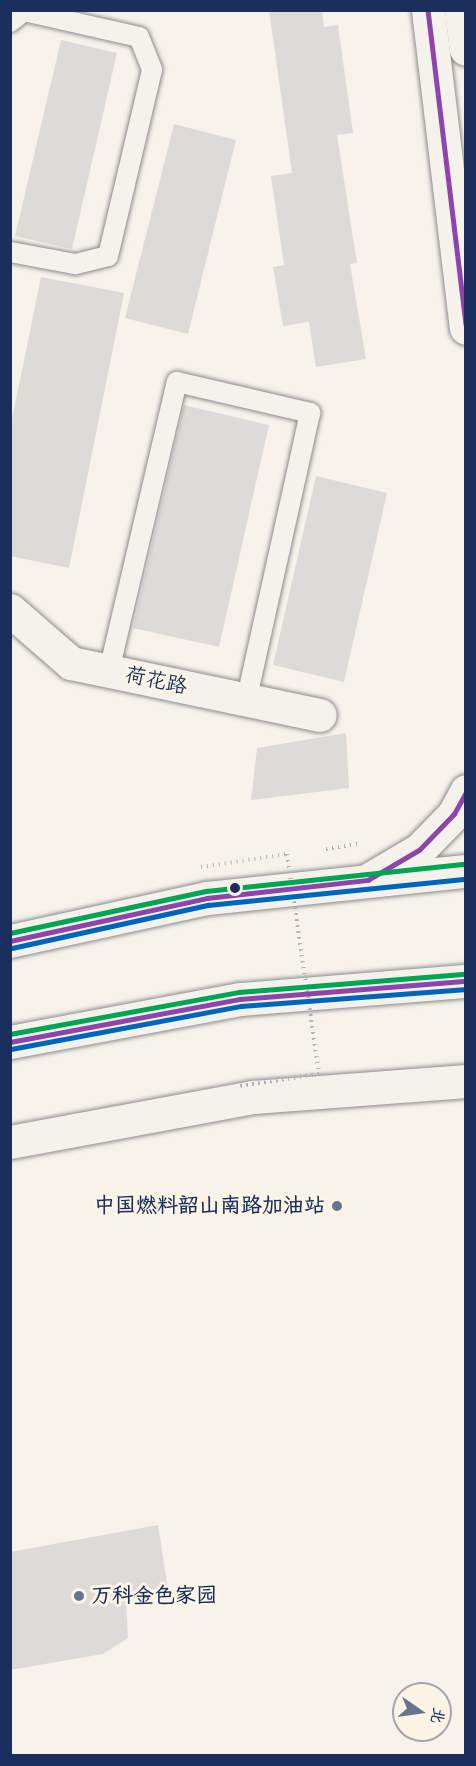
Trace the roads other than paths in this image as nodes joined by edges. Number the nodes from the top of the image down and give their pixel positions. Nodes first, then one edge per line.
1 (428, 10) edge
2 (461, 10) edge
3 (10, 22) edge
4 (465, 49) edge
5 (10, 252) edge
6 (465, 328) edge
7 (10, 610) edge
8 (109, 671) junction
9 (250, 683) dead end
10 (320, 714) dead end
11 (465, 791) edge
12 (465, 871) edge
13 (368, 880) junction
14 (10, 941) edge
15 (465, 981) edge
16 (10, 1042) edge
17 (465, 1081) edge
18 (10, 1142) edge

1 - 6 main road
2 - 4 main road
3 - 5 lane
7 - 8 main road, 荷花路
8 - 9 lane
8 - 10 main road, 荷花路
11 - 13 main road
12 - 13 main road
13 - 14 main road
15 - 16 main road
17 - 18 main road

